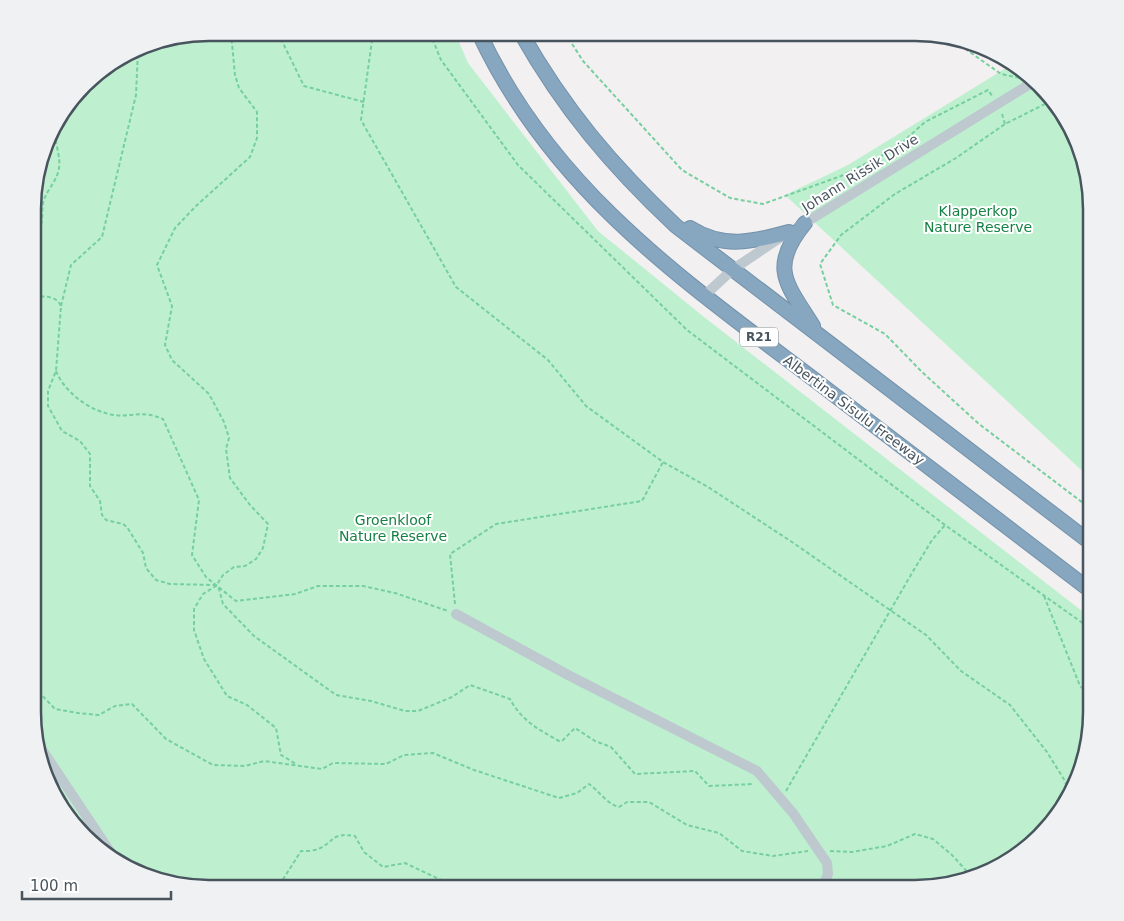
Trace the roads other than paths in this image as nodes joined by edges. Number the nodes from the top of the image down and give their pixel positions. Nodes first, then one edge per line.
1 (484, 42) edge
2 (526, 42) edge
3 (1028, 85) edge
4 (637, 189) junction
5 (805, 223) junction
6 (789, 232) junction
7 (732, 270) junction
8 (704, 296) junction
9 (819, 335) junction
10 (1083, 537) edge
11 (1083, 585) edge
12 (456, 614) road end
13 (48, 760) edge
14 (104, 842) edge
15 (826, 879) edge

1 - 8 highway, Albertina Sisulu Freeway / R21
2 - 4 highway, R21
3 - 5 street, Johann Rissik Drive
4 - 6 highway
4 - 7 highway, R21
5 - 6 street, Johann Rissik Drive
5 - 9 highway
6 - 7 street, Johann Rissik Drive
7 - 8 street, Johann Rissik Drive
7 - 9 highway, R21
8 - 11 highway, Albertina Sisulu Freeway / R21
9 - 10 highway, R21
12 - 15 street
13 - 14 street

